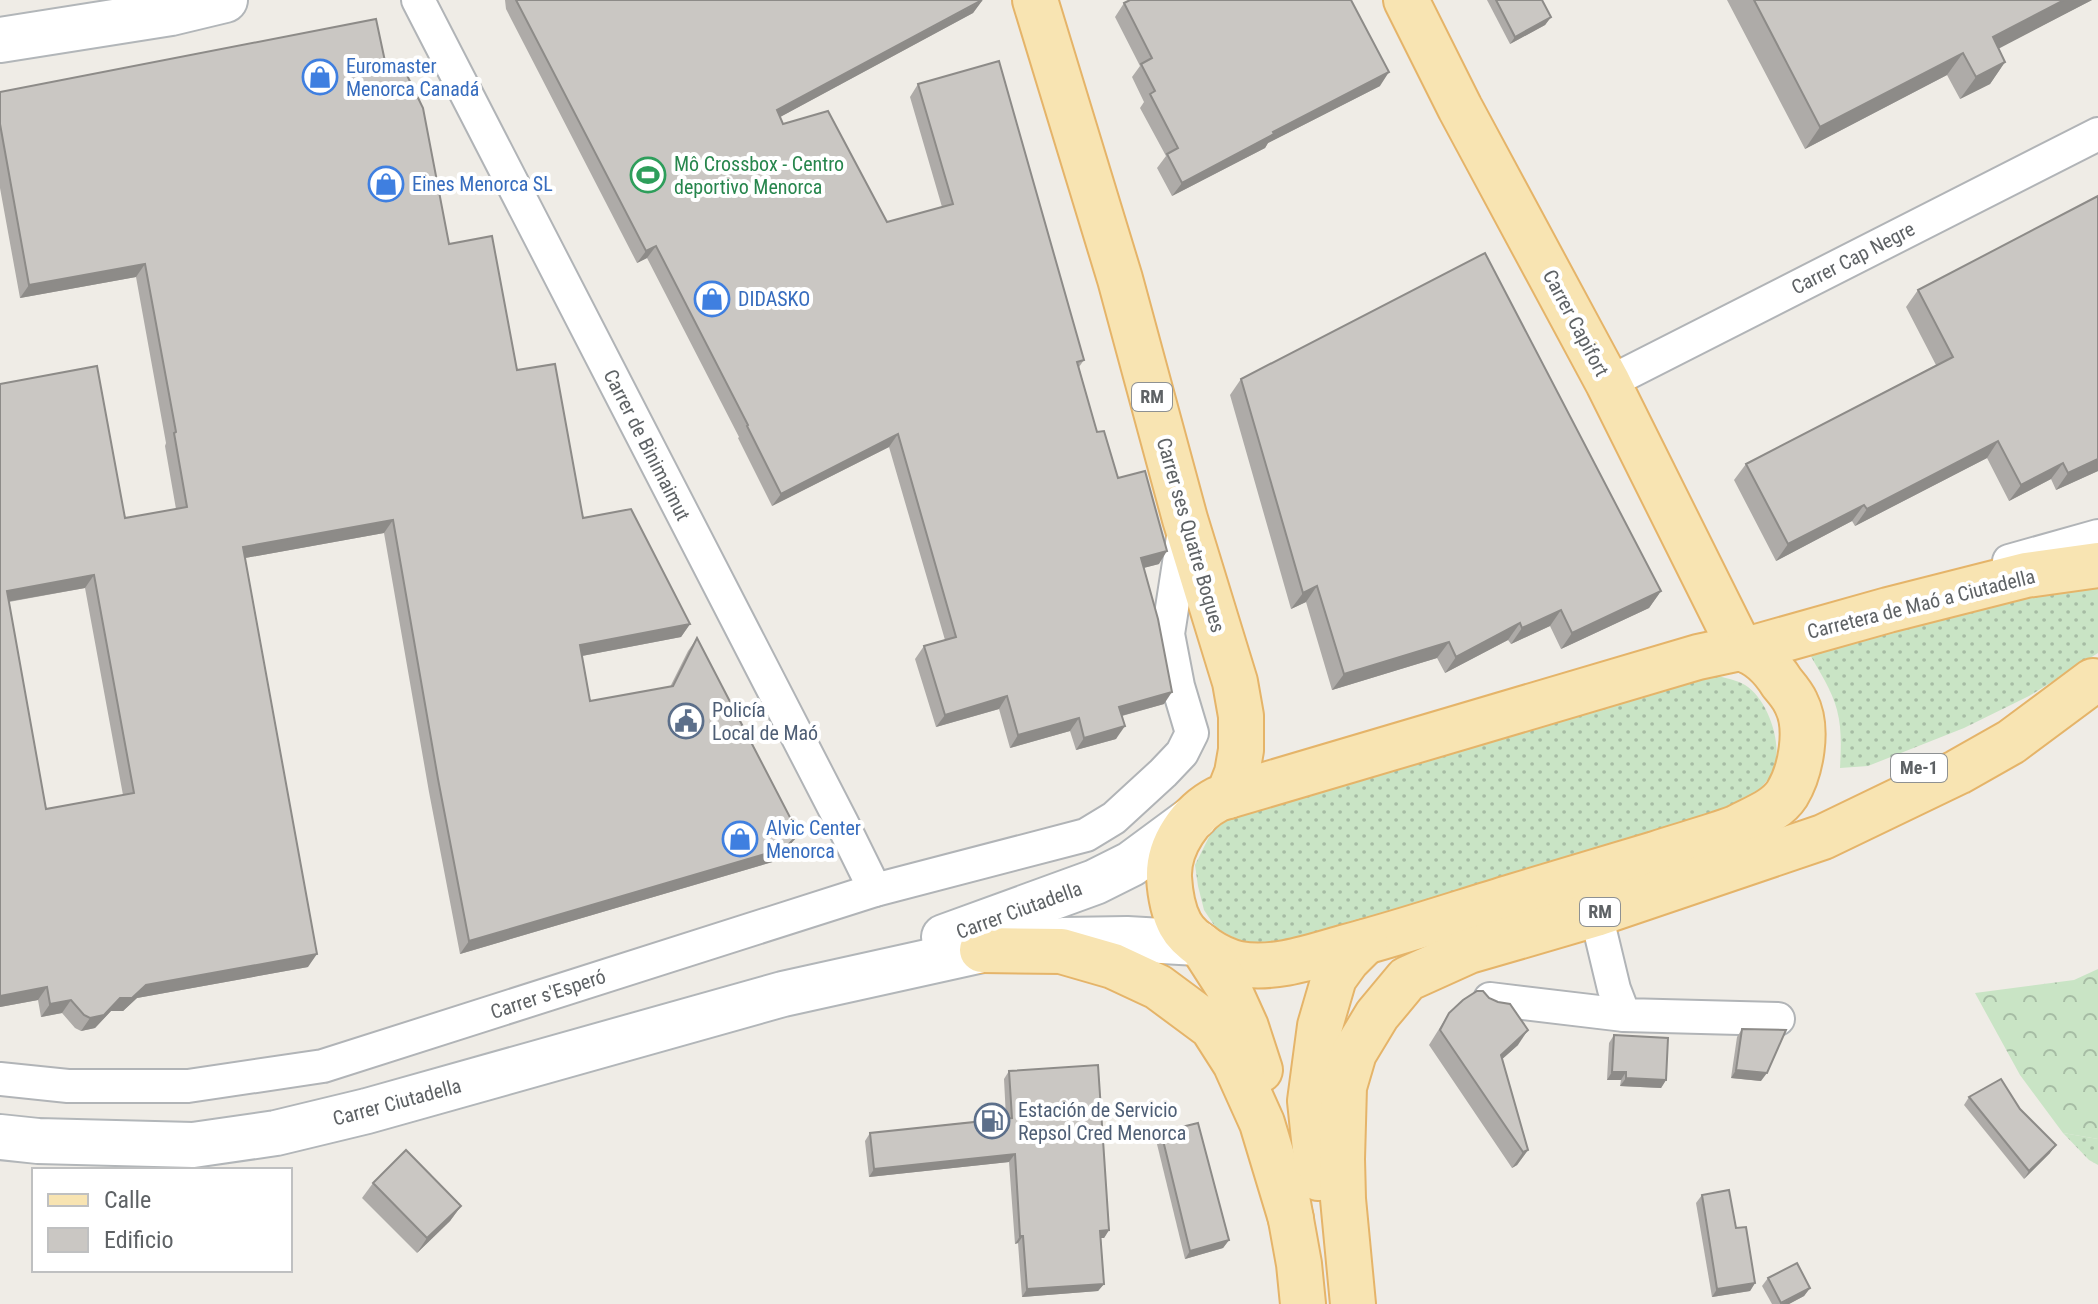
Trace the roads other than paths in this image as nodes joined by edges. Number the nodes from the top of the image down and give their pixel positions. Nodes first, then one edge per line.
1 (225, 0) edge
2 (418, 0) edge
3 (1035, 0) edge
4 (1406, 0) edge
5 (0, 40) edge
6 (2098, 134) edge
7 (1608, 383) junction
8 (1185, 519) junction
9 (2098, 536) edge
10 (2098, 565) edge
11 (1888, 610) junction
12 (1743, 649) junction
13 (2096, 680) edge
14 (1212, 806) junction
15 (1736, 828) junction
16 (875, 890) junction
17 (1596, 914) junction
18 (1365, 942) junction
19 (1200, 944) junction
20 (982, 950) junction
21 (783, 994) junction
22 (1490, 999) edge
23 (1624, 1015) junction
24 (1778, 1019) dead end
25 (0, 1079) edge
26 (0, 1137) edge
27 (1291, 1219) junction
28 (1301, 1284) edge
29 (1332, 1304) edge
30 (1353, 1304) edge

1 - 5 street
2 - 16 street, Carrer de Binimaimut
3 - 8 main road, Carrer ses Quatre Boques / RM
4 - 7 main road, Carrer Capifort / RM
6 - 7 street, Carrer Cap Negre
7 - 12 main road, Carrer Capifort / RM
8 - 14 main road, Carrer ses Quatre Boques / RM
8 - 16 street, Carrer s'Esperó
9 - 11 street
10 - 11 main road, Carretera de Maó a Ciutadella
11 - 12 main road, Carretera de Maó a Ciutadella
12 - 14 main road, Carretera de Maó a Ciutadella
12 - 15 main road, RM
13 - 15 main road, Me-1
13 - 17 main road, RM
14 - 19 main road, RM
14 - 21 street, Carrer Ciutadella
15 - 18 main road, RM
16 - 25 street, Carrer s'Esperó
17 - 23 street
17 - 30 main road, RM
18 - 19 main road, RM
18 - 29 main road
19 - 20 street, Carrer Ciutadella
19 - 27 main road, RM
20 - 21 street, Carrer Ciutadella
20 - 27 main road, RM
21 - 26 street, Carrer Ciutadella
22 - 23 street
23 - 24 street
27 - 28 main road, RM

